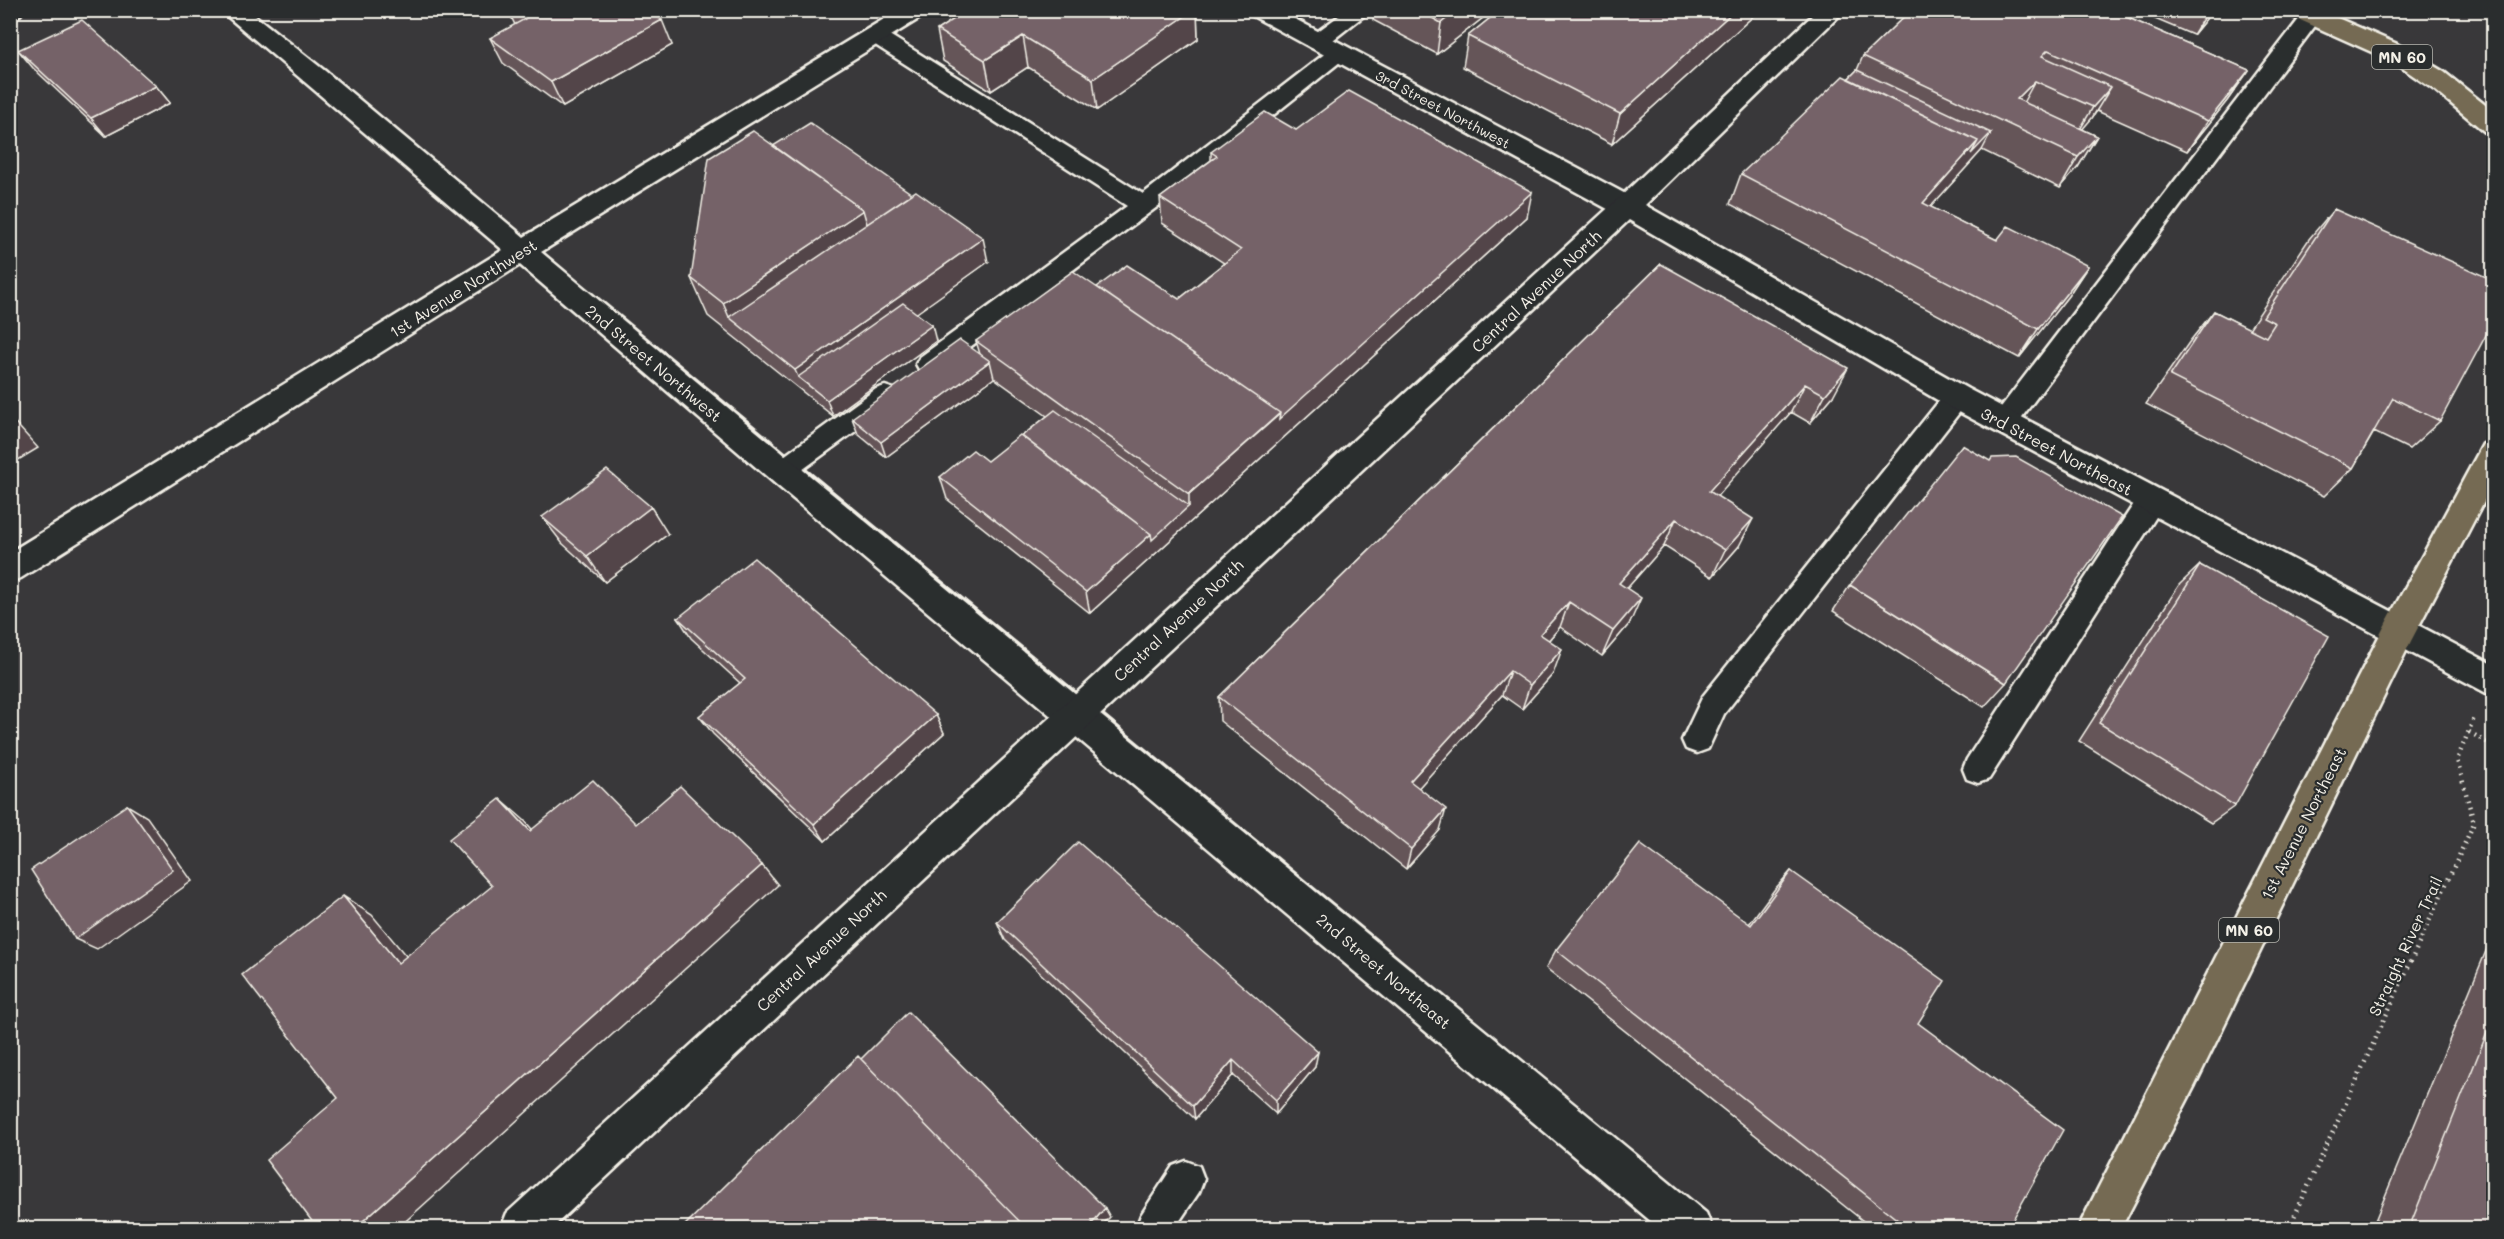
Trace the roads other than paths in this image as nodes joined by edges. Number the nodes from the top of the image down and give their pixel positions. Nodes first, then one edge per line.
1 (232, 10) edge
2 (917, 10) edge
3 (1259, 10) edge
4 (1361, 10) edge
5 (1833, 10) edge
6 (2308, 12) edge
7 (876, 36) junction
8 (1328, 48) junction
9 (2493, 126) edge
10 (1143, 205) junction
11 (1627, 207) junction
12 (522, 251) junction
13 (1957, 397) junction
14 (2004, 422) junction
15 (2493, 452) edge
16 (782, 471) junction
17 (2151, 501) junction
18 (10, 569) edge
19 (2398, 631) junction
20 (2491, 681) edge
21 (1076, 714) junction
22 (1697, 740) dead end
23 (1978, 770) dead end
24 (1186, 1179) dead end
25 (522, 1228) edge
26 (1154, 1228) edge
27 (1691, 1228) edge
28 (2099, 1228) edge

1 - 12 street, 2nd Street Northwest
2 - 7 street, 1st Avenue Northwest
3 - 8 street, 3rd Street Northwest
4 - 8 lane
5 - 11 street, Central Avenue North
6 - 9 main road, MN 60
6 - 14 lane
7 - 10 lane
7 - 12 street, 1st Avenue Northwest
8 - 10 lane
8 - 11 street, 3rd Street Northwest
10 - 16 lane
11 - 13 street, 3rd Street Northeast
11 - 21 street, Central Avenue North
12 - 16 street, 2nd Street Northwest
12 - 18 street, 1st Avenue Northwest
13 - 14 street, 3rd Street Northeast
13 - 22 lane
14 - 17 street, 3rd Street Northeast
15 - 19 main road, 1st Avenue Northeast / MN 60
16 - 21 street, 2nd Street Northwest
17 - 19 street, 3rd Street Northeast
17 - 23 lane
19 - 20 street, 3rd Street Northeast
19 - 28 main road, 1st Avenue Northeast / MN 60
21 - 25 street, Central Avenue North
21 - 27 street, 2nd Street Northeast
24 - 26 lane

